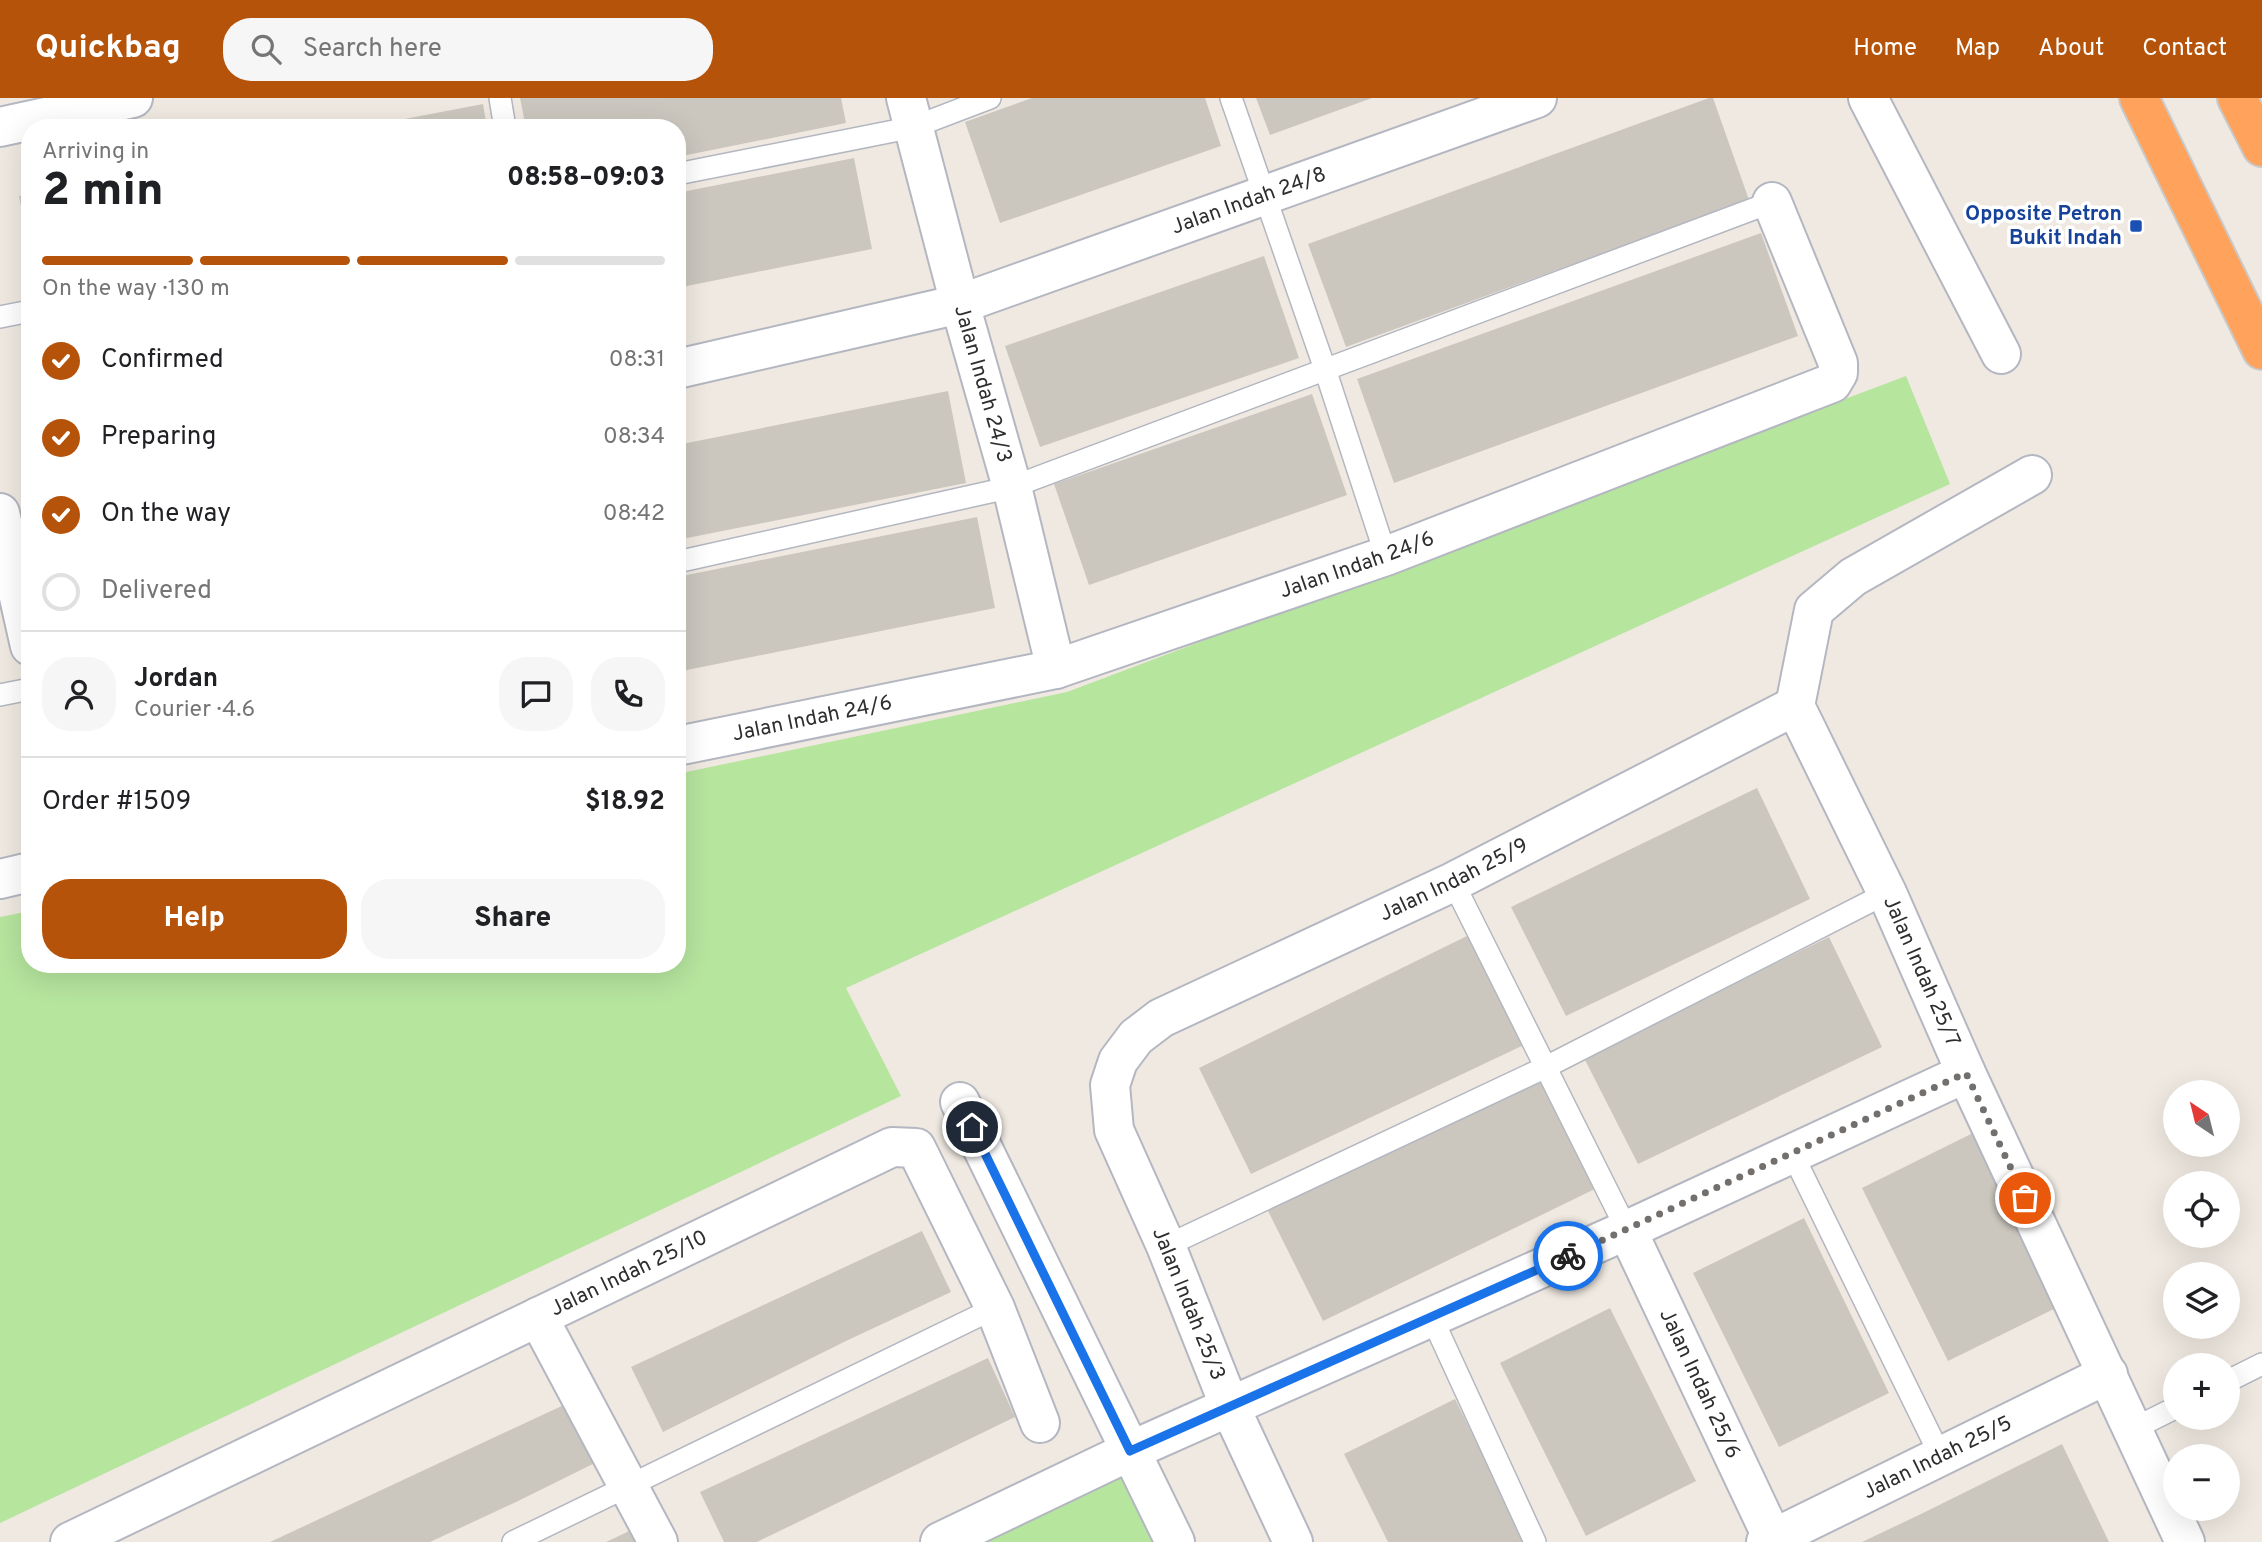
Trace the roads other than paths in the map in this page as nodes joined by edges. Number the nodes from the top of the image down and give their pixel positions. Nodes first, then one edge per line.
1 (133, 98) edge
2 (500, 98) edge
3 (990, 98) edge
4 (1231, 98) edge
5 (1537, 98) edge
6 (1868, 98) edge
7 (2139, 98) edge
8 (2237, 98) edge
9 (910, 112) edge
10 (37, 119) edge
11 (504, 119) edge
12 (21, 122) edge
13 (0, 127) edge
14 (2262, 147) edge
15 (686, 172) edge
16 (1265, 195) junction
17 (1772, 202) joint
18 (960, 304) junction
19 (21, 313) edge
20 (0, 317) edge
21 (2262, 350) edge
22 (2001, 354) dead end
23 (686, 367) edge
24 (1325, 369) junction
25 (2032, 475) dead end
26 (1012, 487) junction
27 (21, 504) edge
28 (0, 510) edge
29 (1386, 556) junction
30 (686, 560) edge
31 (21, 605) edge
32 (1056, 669) junction
33 (21, 691) edge
34 (0, 695) edge
35 (1795, 706) junction
36 (686, 744) edge
37 (21, 874) edge
38 (0, 879) edge
39 (1452, 881) junction
40 (1886, 893) junction
41 (1118, 1060) joint
42 (1546, 1067) junction
43 (1966, 1073) junction
44 (960, 1102) dead end
45 (1792, 1153) junction
46 (1627, 1230) junction
47 (1166, 1246) junction
48 (995, 1308) junction
49 (538, 1317) junction
50 (1432, 1318) junction
51 (2262, 1364) edge
52 (2108, 1374) junction
53 (2240, 1375) edge
54 (1230, 1407) junction
55 (2163, 1414) edge
56 (1040, 1423) dead end
57 (2133, 1429) junction
58 (1130, 1451) junction
59 (1941, 1457) junction
60 (628, 1486) junction
61 (77, 1540) edge
62 (1771, 1541) edge
63 (2182, 1541) edge
64 (513, 1542) edge
65 (658, 1542) edge
66 (940, 1542) edge
67 (1175, 1542) edge
68 (1293, 1542) edge
69 (1535, 1542) edge

1 - 10 street
2 - 11 lane
3 - 9 lane
4 - 16 lane
5 - 16 street, Jalan Indah 24/8
6 - 22 street
7 - 21 highway
8 - 14 highway
9 - 15 lane
9 - 18 street, Jalan Indah 24/3
12 - 13 street
16 - 18 street, Jalan Indah 24/8
16 - 24 lane
17 - 24 lane
17 - 29 street, Jalan Indah 24/6
18 - 23 street, Jalan Indah 24/8
18 - 26 street, Jalan Indah 24/3
19 - 20 lane
24 - 26 lane
24 - 29 lane
25 - 35 street
26 - 30 lane
26 - 32 street, Jalan Indah 24/3
27 - 28 street
28 - 31 street
29 - 32 street, Jalan Indah 24/6
32 - 36 street, Jalan Indah 24/6
33 - 34 lane
35 - 39 street, Jalan Indah 25/9
35 - 40 street, Jalan Indah 25/7
37 - 38 street
39 - 41 street, Jalan Indah 25/9
39 - 42 lane
40 - 42 lane
40 - 43 street, Jalan Indah 25/7
41 - 47 street, Jalan Indah 25/3
42 - 46 lane
42 - 47 lane
43 - 45 street
43 - 52 street, Jalan Indah 25/7
44 - 58 street
45 - 46 street
45 - 59 lane
46 - 50 street
46 - 62 street, Jalan Indah 25/6
47 - 54 street, Jalan Indah 25/3
48 - 49 street, Jalan Indah 25/10
48 - 56 street, Jalan Indah 25/10
48 - 60 lane
49 - 60 street
49 - 61 street, Jalan Indah 25/10
50 - 54 street
50 - 69 lane
51 - 53 lane
52 - 57 street, Jalan Indah 25/7
52 - 59 street, Jalan Indah 25/5
54 - 58 street
54 - 68 street, Jalan Indah 25/3
55 - 57 lane
57 - 63 street, Jalan Indah 25/7
58 - 66 street
58 - 67 street
59 - 62 street, Jalan Indah 25/5
60 - 64 lane
60 - 65 street

